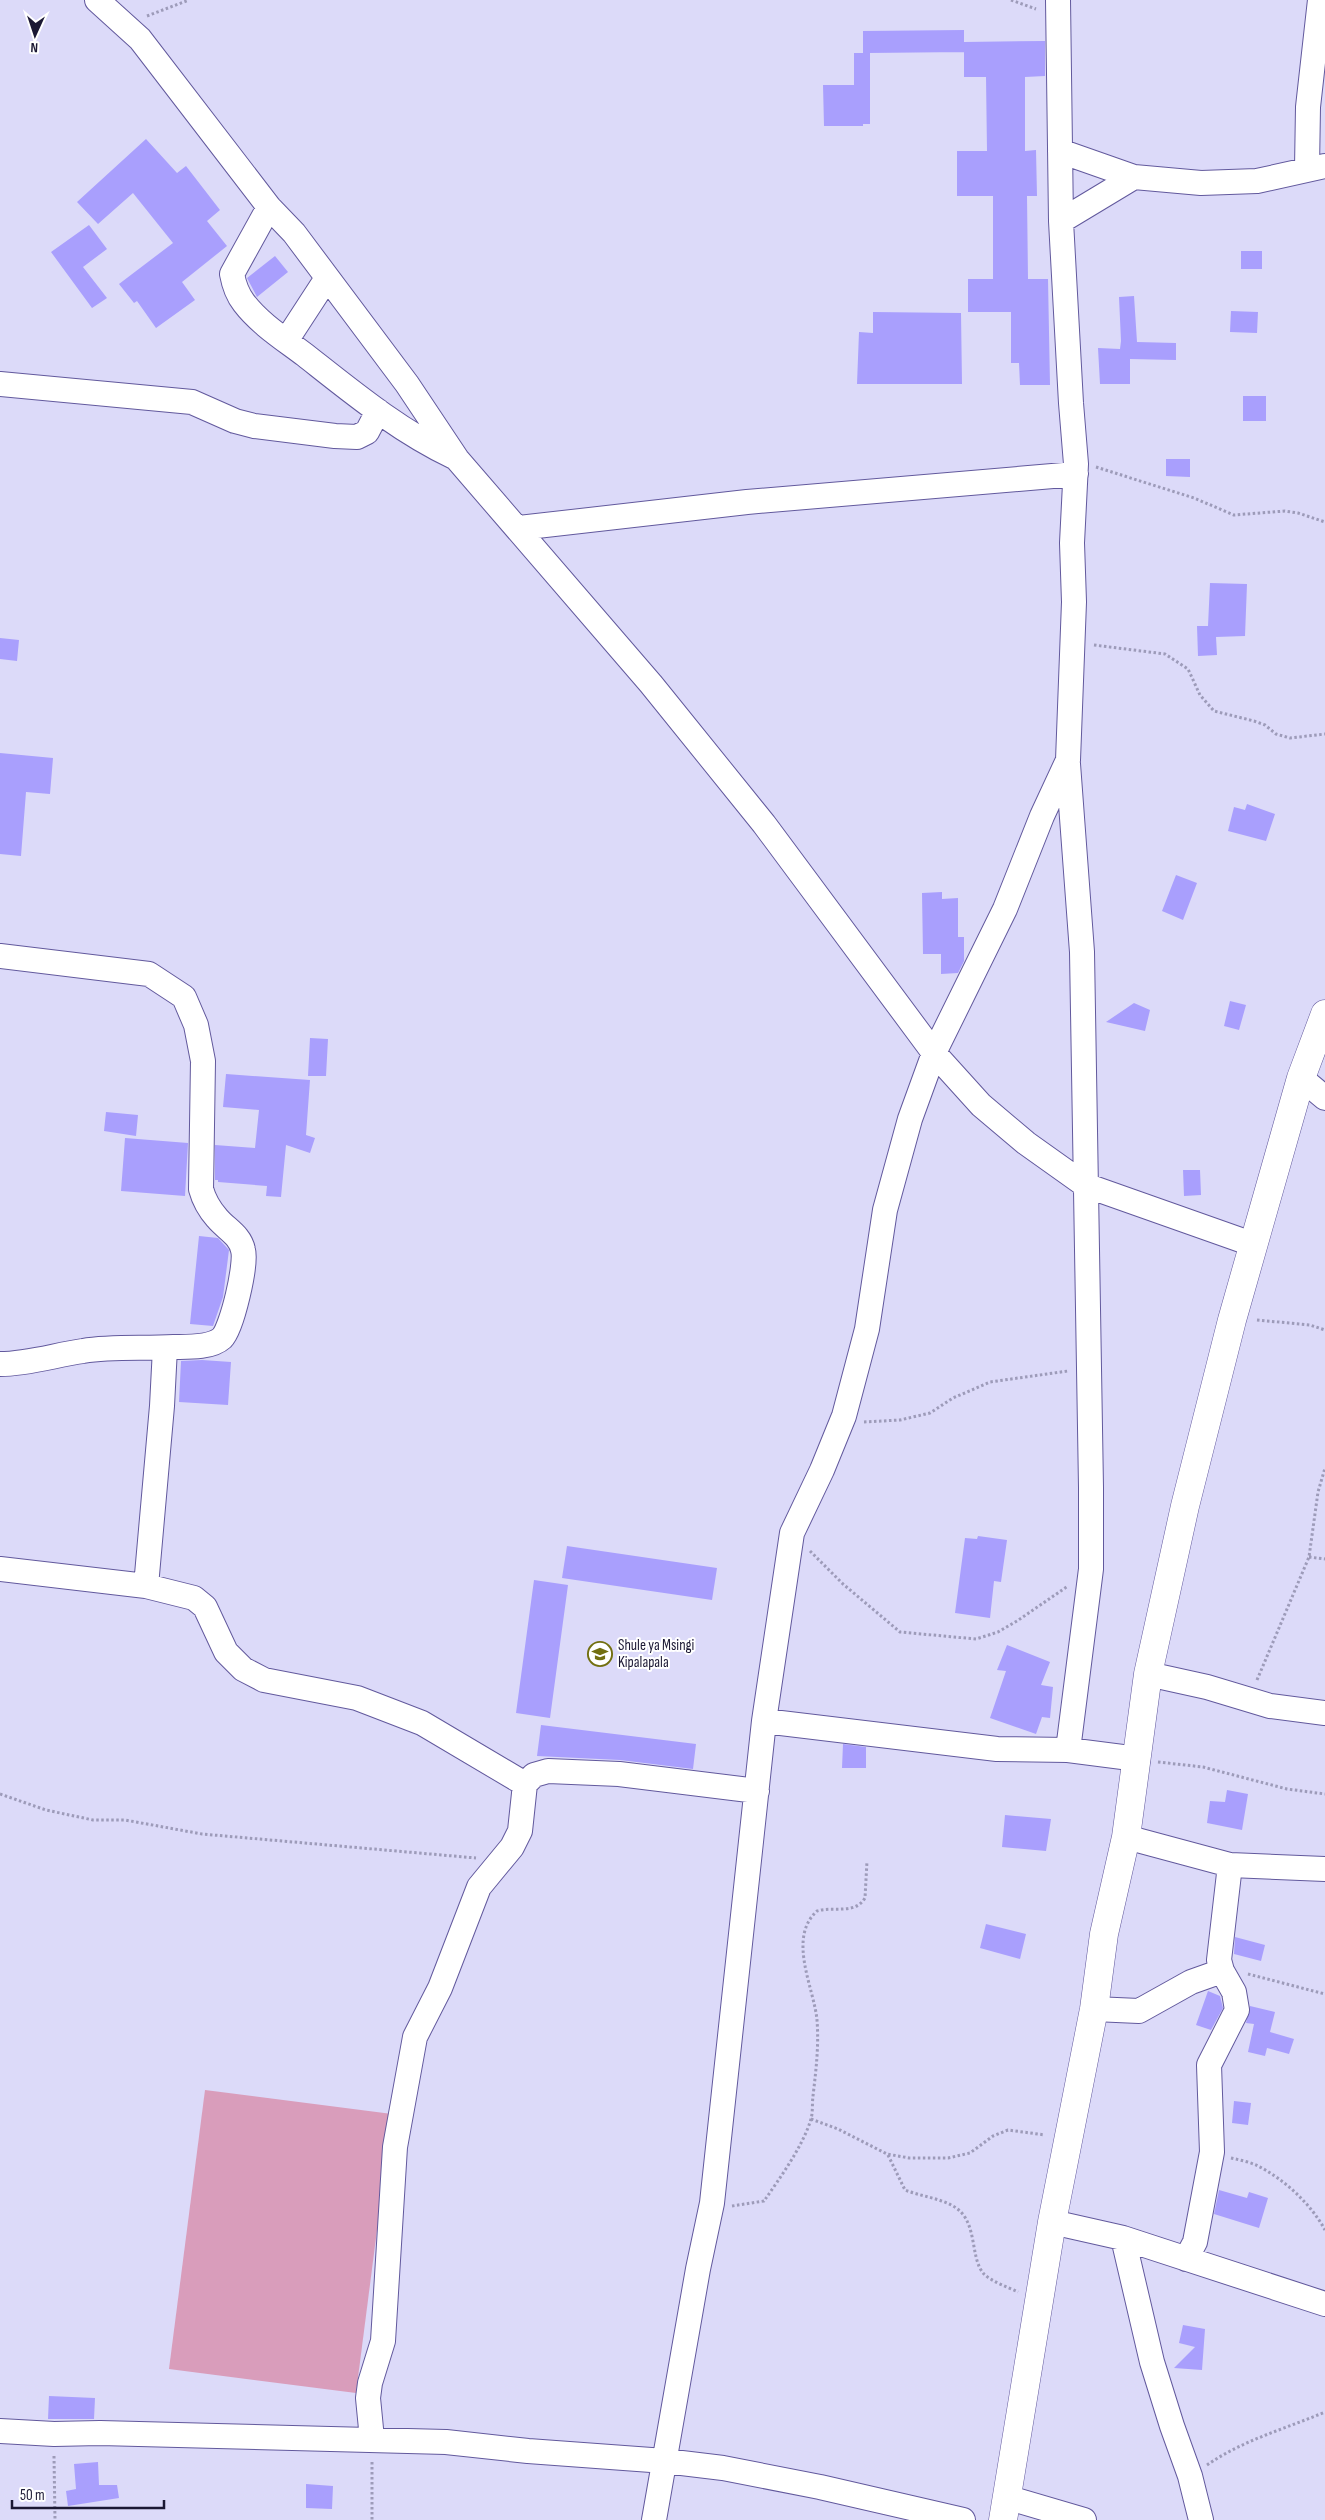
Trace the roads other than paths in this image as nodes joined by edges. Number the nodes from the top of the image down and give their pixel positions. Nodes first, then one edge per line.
1 (97, 0) edge
2 (1058, 0) edge
3 (1320, 0) edge
4 (1060, 151) junction
5 (1316, 167) edge
6 (1134, 176) junction
7 (269, 207) junction
8 (1061, 222) junction
9 (327, 278) junction
10 (286, 341) junction
11 (0, 384) edge
12 (378, 411) junction
13 (457, 459) junction
14 (1076, 469) junction
15 (519, 528) junction
16 (1068, 760) junction
17 (0, 956) edge
18 (1325, 1014) edge
19 (934, 1053) junction
20 (1301, 1078) junction
21 (1325, 1098) edge
22 (1085, 1185) junction
23 (1252, 1244) junction
24 (165, 1348) junction
25 (0, 1364) edge
26 (0, 1569) edge
27 (146, 1586) junction
28 (1148, 1674) junction
29 (1325, 1712) edge
30 (764, 1721) junction
31 (1068, 1750) junction
32 (1138, 1759) junction
33 (526, 1784) junction
34 (757, 1790) junction
35 (1126, 1837) junction
36 (1230, 1865) junction
37 (1325, 1869) edge
38 (1222, 1971) junction
39 (1094, 2009) junction
40 (1052, 2222) junction
41 (1123, 2238) junction
42 (1186, 2259) junction
43 (1325, 2304) edge
44 (0, 2431) edge
45 (372, 2439) junction
46 (666, 2461) junction
47 (1005, 2509) edge
48 (654, 2520) edge
49 (963, 2520) edge
50 (1084, 2520) edge
51 (1201, 2520) edge

1 - 7 street
2 - 4 street
3 - 5 street
4 - 6 street
4 - 8 street
5 - 6 street
6 - 8 street
7 - 9 street
7 - 10 street
8 - 14 street
9 - 10 street
9 - 13 street
10 - 12 street
11 - 12 street
12 - 13 street
13 - 15 street
14 - 15 street
14 - 16 street
15 - 19 street
16 - 19 street
16 - 22 street
17 - 24 street
18 - 20 highway
19 - 22 street
19 - 30 street
20 - 21 street
20 - 23 highway
22 - 23 street
22 - 31 street
23 - 28 highway
24 - 25 street
24 - 27 street
26 - 27 street
27 - 33 street
28 - 29 street
28 - 32 highway
30 - 31 street
30 - 34 street
31 - 32 street
32 - 35 highway
33 - 34 street
33 - 45 street
34 - 46 street
35 - 36 street
35 - 39 highway
36 - 37 street
36 - 38 street
38 - 39 street
38 - 42 street
39 - 40 highway
40 - 41 street
40 - 47 highway
41 - 42 street
41 - 51 street
42 - 43 street
44 - 45 street
45 - 46 street
46 - 48 street
46 - 49 street
47 - 50 street

